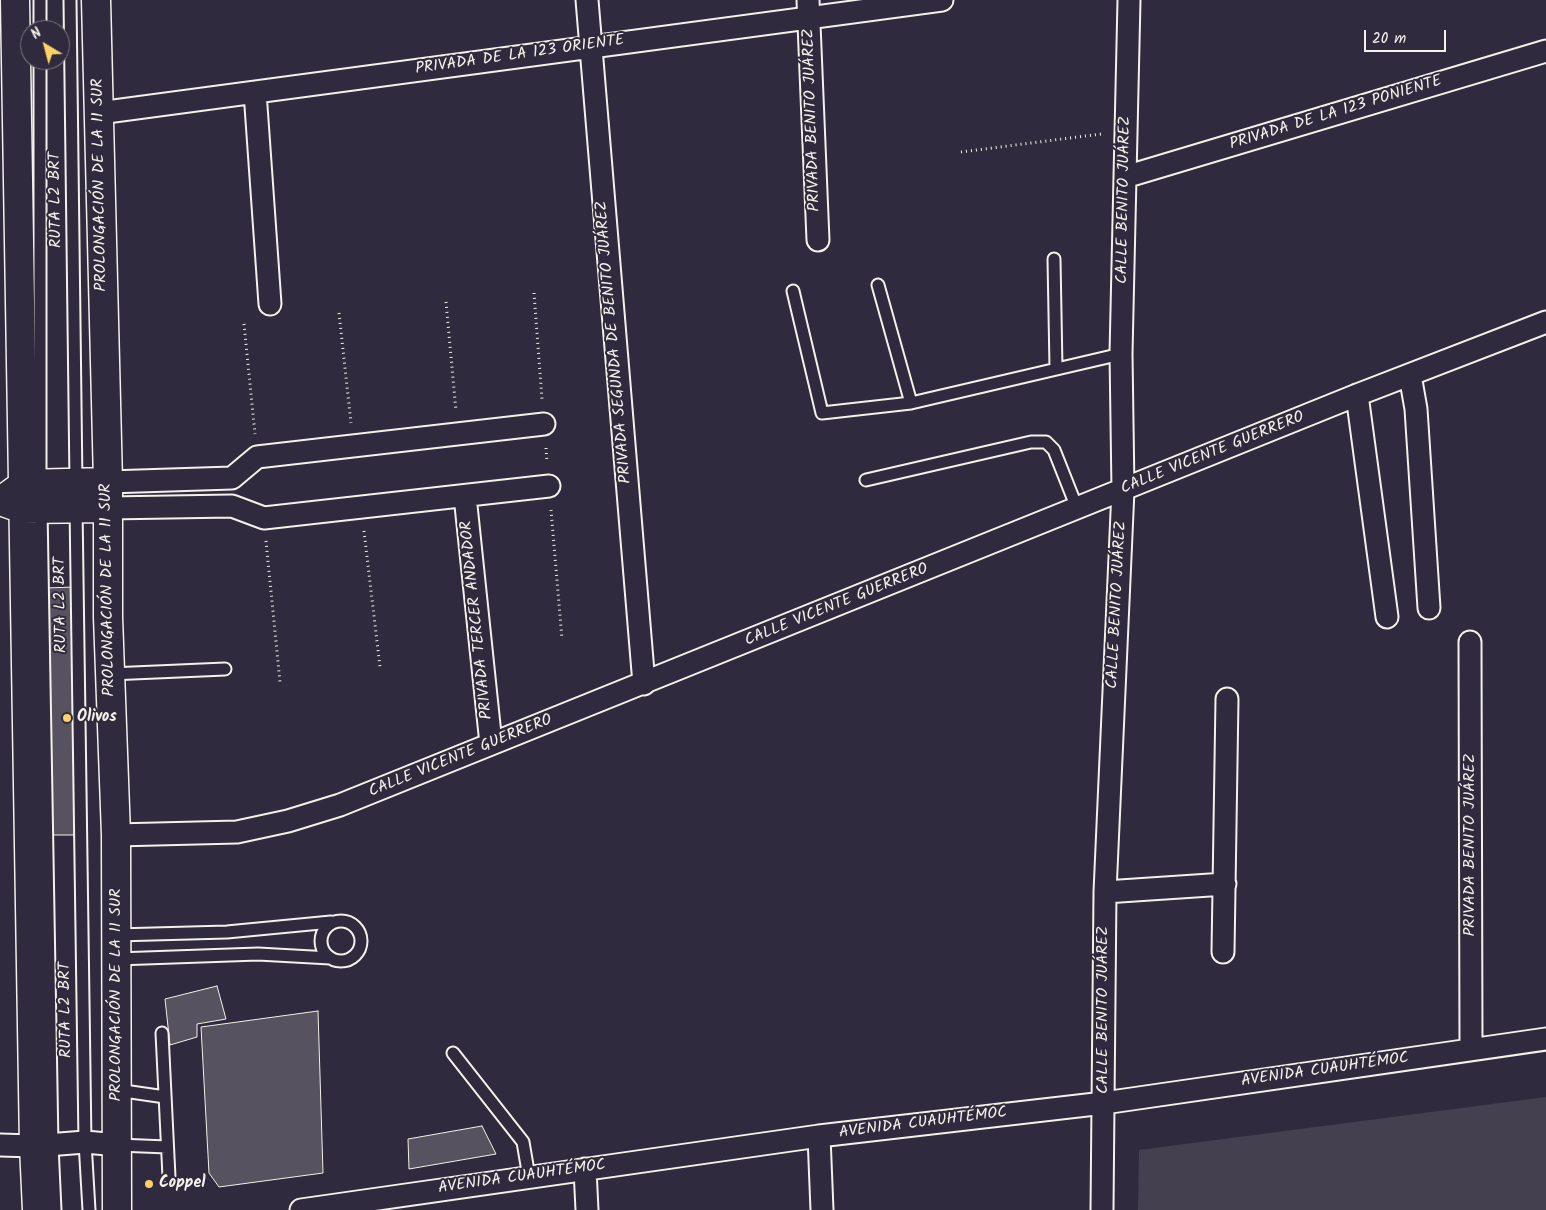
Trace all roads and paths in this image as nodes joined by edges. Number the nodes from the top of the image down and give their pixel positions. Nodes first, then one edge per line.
1 (14, 0) edge
2 (40, 0) edge
3 (70, 0) edge
4 (96, 0) edge
5 (587, 0) edge
6 (942, 0) edge
7 (1129, 0) edge
8 (808, 9) edge
9 (18, 30) edge
10 (591, 47) junction
11 (1546, 50) edge
12 (40, 70) edge
13 (255, 92) junction
14 (99, 112) junction
15 (1126, 130) junction
16 (961, 152) dead end
17 (1125, 177) junction
18 (818, 240) dead end
19 (1054, 259) dead end
20 (878, 285) dead end
21 (794, 291) dead end
22 (446, 302) dead end
23 (270, 304) dead end
24 (338, 313) dead end
25 (1546, 322) edge
26 (244, 324) dead end
27 (1121, 354) junction
28 (1056, 368) junction
29 (1410, 375) junction
30 (1357, 395) junction
31 (911, 403) junction
32 (544, 424) dead end
33 (459, 434) junction
34 (354, 446) junction
35 (257, 457) junction
36 (232, 478) junction
37 (866, 480) dead end
38 (549, 486) dead end
39 (1123, 490) junction
40 (108, 495) junction
41 (76, 496) junction
42 (465, 496) junction
43 (26, 498) edge
44 (232, 506) junction
45 (362, 508) junction
46 (1078, 508) junction
47 (264, 518) junction
48 (1429, 608) dead end
49 (1387, 617) dead end
50 (1470, 642) dead end
51 (380, 667) dead end
52 (225, 669) dead end
53 (110, 674) junction
54 (280, 682) dead end
55 (644, 684) junction
56 (1227, 699) dead end
57 (491, 744) junction
58 (116, 836) junction
59 (1225, 884) junction
60 (1105, 892) junction
61 (331, 922) junction
62 (117, 947) junction
63 (1223, 952) dead end
64 (330, 958) junction
65 (162, 1033) dead end
66 (1546, 1039) edge
67 (1471, 1049) junction
68 (453, 1053) dead end
69 (117, 1090) junction
70 (165, 1097) junction
71 (1104, 1103) junction
72 (818, 1136) junction
73 (85, 1142) junction
74 (118, 1145) junction
75 (0, 1146) edge
76 (43, 1146) junction
77 (167, 1147) junction
78 (586, 1169) junction
79 (169, 1177) dead end
80 (529, 1177) junction
81 (356, 1206) edge
82 (37, 1210) edge
83 (55, 1210) edge
84 (90, 1210) edge
85 (117, 1210) edge
86 (301, 1210) edge
87 (587, 1210) edge
88 (822, 1210) edge
89 (1102, 1210) edge

1 - 9 main road
2 - 9 lane
3 - 41 lane, RUTA L2 BRT
4 - 14 main road, PROLONGACIÓN DE LA 11 SUR
5 - 10 street, PRIVADA SEGUNDA DE BENITO JUÁREZ
6 - 8 street, PRIVADA DE LA 123 ORIENTE
7 - 15 street, CALLE BENITO JUÁREZ
8 - 10 street, PRIVADA DE LA 123 ORIENTE
8 - 18 street, PRIVADA BENITO JUÁREZ
9 - 43 main road
10 - 13 street, PRIVADA DE LA 123 ORIENTE
10 - 55 street, PRIVADA SEGUNDA DE BENITO JUÁREZ
11 - 17 street, PRIVADA DE LA 123 PONIENTE
12 - 43 lane, RUTA L2 BRT
13 - 14 street, PRIVADA DE LA 123 ORIENTE
13 - 23 street
14 - 40 main road, PROLONGACIÓN DE LA 11 SUR
15 - 16 path
15 - 17 street, CALLE BENITO JUÁREZ
17 - 27 street, CALLE BENITO JUÁREZ
19 - 28 lane
20 - 31 lane
21 - 31 lane
22 - 33 path
24 - 34 path
25 - 29 street, CALLE VICENTE GUERRERO
26 - 35 path
27 - 28 lane
27 - 39 street, CALLE BENITO JUÁREZ
28 - 31 lane
29 - 30 street, CALLE VICENTE GUERRERO
29 - 48 street
30 - 39 street, CALLE VICENTE GUERRERO
30 - 49 street
32 - 33 street
33 - 34 street
34 - 35 street
35 - 36 street
36 - 40 street
36 - 44 street
37 - 46 lane
38 - 42 street
39 - 46 street, CALLE VICENTE GUERRERO
39 - 60 street, CALLE BENITO JUÁREZ
40 - 41 main road
40 - 44 street
40 - 53 main road, PROLONGACIÓN DE LA 11 SUR
41 - 43 main road
41 - 73 lane, RUTA L2 BRT
42 - 45 street
42 - 57 street, PRIVADA TERCER ANDADOR
43 - 76 main road
44 - 47 street
45 - 47 street
45 - 51 path
46 - 55 street, CALLE VICENTE GUERRERO
47 - 54 path
50 - 67 street, PRIVADA BENITO JUÁREZ
52 - 53 lane
53 - 58 main road, PROLONGACIÓN DE LA 11 SUR
55 - 57 street, CALLE VICENTE GUERRERO
56 - 59 street
57 - 58 street, CALLE VICENTE GUERRERO
58 - 62 main road, PROLONGACIÓN DE LA 11 SUR
59 - 60 street
59 - 63 street
60 - 71 street, CALLE BENITO JUÁREZ
61 - 62 lane
61 - 64 lane
61 - 64 lane
62 - 64 lane
62 - 69 main road, PROLONGACIÓN DE LA 11 SUR
65 - 70 lane
66 - 67 street, AVENIDA CUAUHTÉMOC
67 - 71 street, AVENIDA CUAUHTÉMOC
68 - 80 lane
69 - 70 lane
69 - 74 main road, PROLONGACIÓN DE LA 11 SUR
70 - 77 lane
71 - 72 street, AVENIDA CUAUHTÉMOC
71 - 89 street, CALLE BENITO JUÁREZ
72 - 78 street, AVENIDA CUAUHTÉMOC
72 - 88 street
73 - 74 street
73 - 76 street
73 - 84 lane, RUTA L2 BRT
74 - 77 lane
74 - 85 main road, PROLONGACIÓN DE LA 11 SUR
75 - 76 street
76 - 82 main road
76 - 83 lane
77 - 79 lane
78 - 80 street, AVENIDA CUAUHTÉMOC
78 - 87 street
80 - 81 street, AVENIDA CUAUHTÉMOC
81 - 86 street, AVENIDA CUAUHTÉMOC

